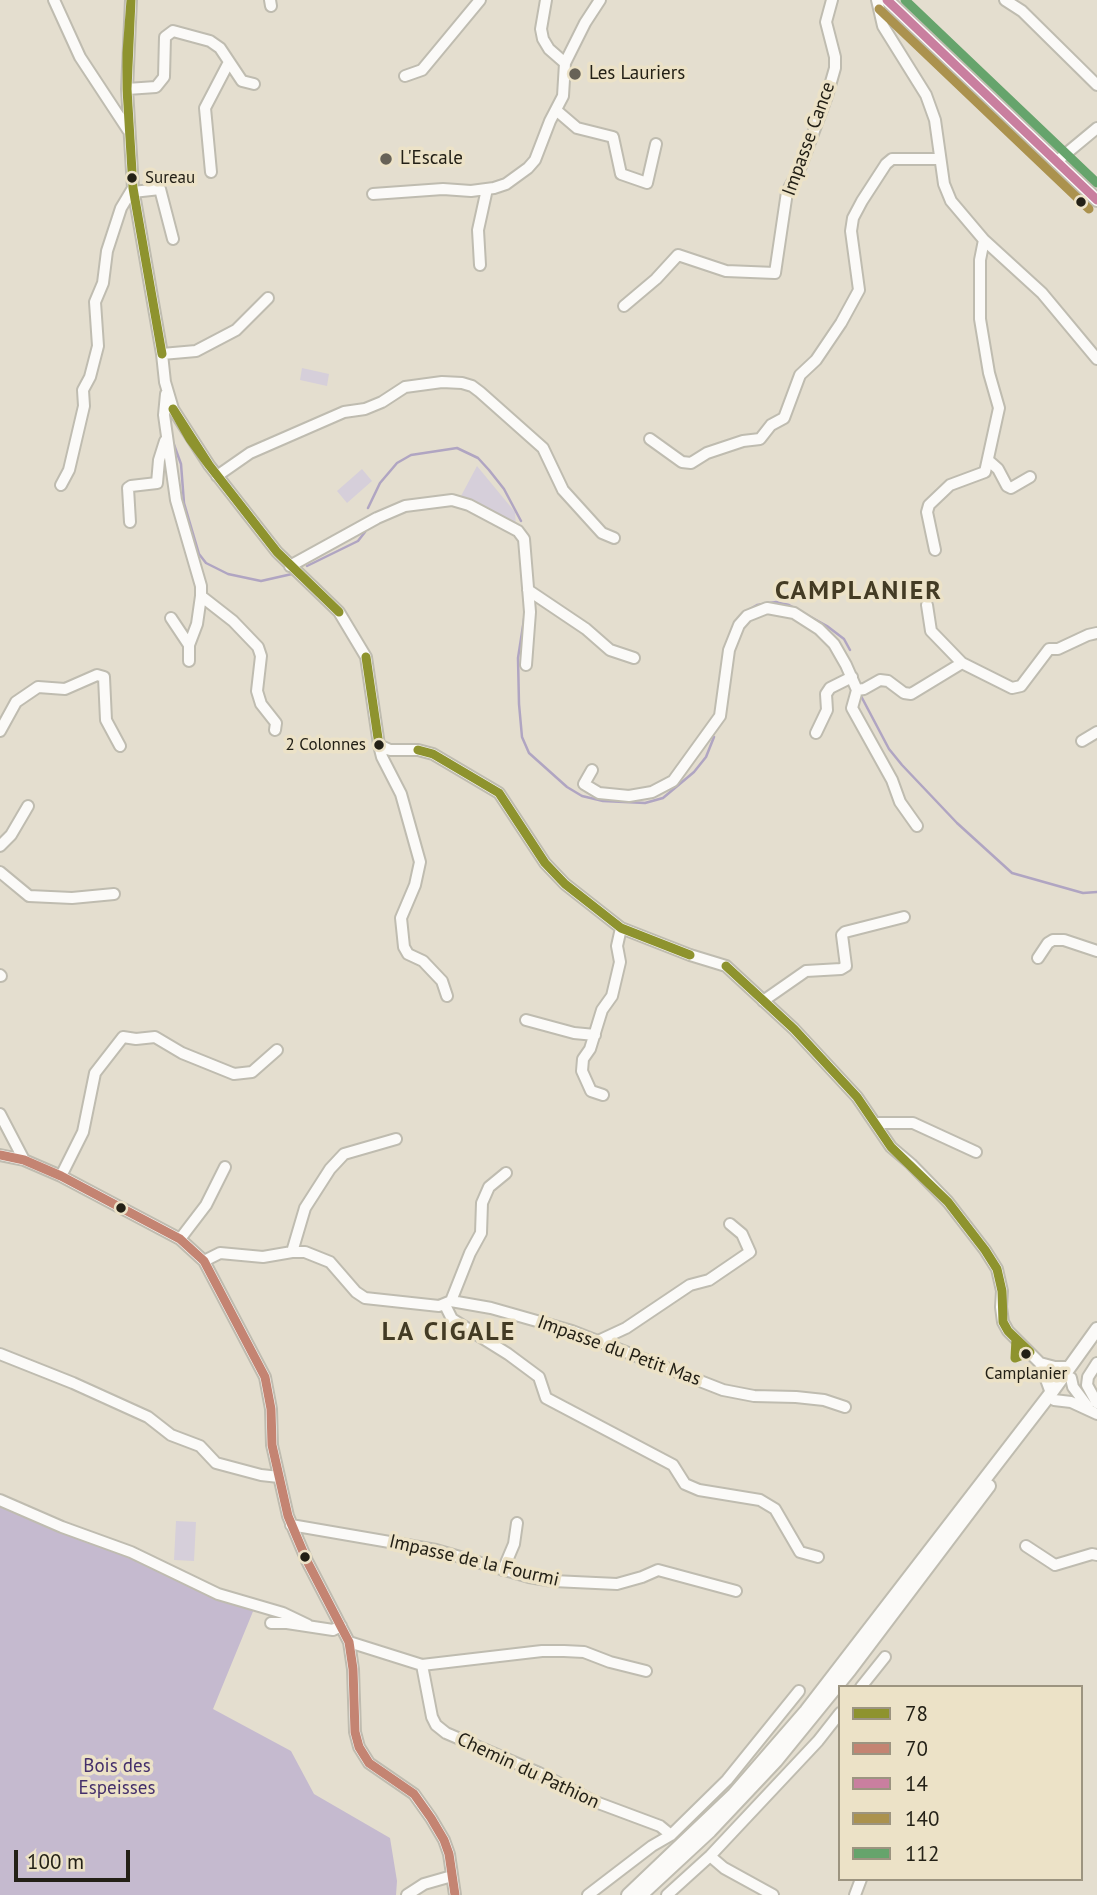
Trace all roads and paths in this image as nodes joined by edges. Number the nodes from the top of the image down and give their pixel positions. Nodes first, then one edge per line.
1 (54, 0) edge
2 (131, 0) edge
3 (480, 0) edge
4 (546, 0) edge
5 (600, 0) edge
6 (832, 0) edge
7 (877, 0) edge
8 (1005, 0) edge
9 (889, 2) edge
10 (881, 16) junction
11 (229, 62) junction
12 (565, 63) junction
13 (405, 76) dead end
14 (254, 84) dead end
15 (1097, 85) edge
16 (127, 89) junction
17 (556, 110) junction
18 (1097, 128) edge
19 (129, 132) junction
20 (656, 144) dead end
21 (939, 159) junction
22 (1056, 162) junction
23 (211, 172) dead end
24 (487, 189) junction
25 (133, 190) junction
26 (373, 194) dead end
27 (1097, 200) edge
28 (173, 239) dead end
29 (984, 240) junction
30 (480, 265) dead end
31 (268, 298) dead end
32 (624, 306) dead end
33 (163, 354) junction
34 (1097, 359) edge
35 (167, 390) junction
36 (175, 414) junction
37 (167, 431) junction
38 (650, 439) dead end
39 (989, 461) junction
40 (217, 476) junction
41 (1030, 477) dead end
42 (61, 485) dead end
43 (130, 522) dead end
44 (614, 538) dead end
45 (935, 550) dead end
46 (290, 566) junction
47 (528, 590) junction
48 (201, 596) junction
49 (927, 605) dead end
50 (171, 618) dead end
51 (1097, 633) edge
52 (189, 645) junction
53 (634, 659) dead end
54 (189, 661) dead end
55 (962, 663) junction
56 (526, 665) dead end
57 (852, 677) junction
58 (860, 690) junction
59 (275, 730) dead end
60 (0, 731) edge
61 (1097, 732) edge
62 (816, 733) dead end
63 (1082, 741) dead end
64 (379, 745) junction
65 (120, 746) dead end
66 (592, 771) dead end
67 (28, 806) dead end
68 (917, 826) dead end
69 (0, 846) edge
70 (0, 872) edge
71 (114, 894) dead end
72 (904, 917) dead end
73 (621, 928) junction
74 (1097, 951) edge
75 (1038, 958) dead end
76 (447, 996) dead end
77 (763, 1001) junction
78 (526, 1020) dead end
79 (595, 1035) junction
80 (277, 1050) dead end
81 (603, 1095) dead end
82 (0, 1114) edge
83 (875, 1123) junction
84 (396, 1139) dead end
85 (976, 1152) dead end
86 (0, 1155) edge
87 (24, 1160) junction
88 (225, 1167) dead end
89 (506, 1173) dead end
90 (61, 1176) junction
91 (730, 1224) dead end
92 (180, 1240) junction
93 (292, 1252) junction
94 (204, 1261) junction
95 (448, 1303) junction
96 (1097, 1329) edge
97 (598, 1341) junction
98 (1097, 1341) edge
99 (0, 1354) edge
100 (1040, 1363) junction
101 (1097, 1363) edge
102 (1070, 1373) junction
103 (1052, 1396) junction
104 (845, 1407) dead end
105 (1095, 1410) edge
106 (279, 1477) junction
107 (0, 1500) edge
108 (517, 1523) dead end
109 (291, 1525) junction
110 (1026, 1546) dead end
111 (1097, 1555) edge
112 (818, 1557) dead end
113 (503, 1570) junction
114 (736, 1591) dead end
115 (271, 1623) dead end
116 (308, 1625) junction
117 (341, 1626) junction
118 (349, 1642) junction
119 (884, 1657) dead end
120 (422, 1665) junction
121 (646, 1671) dead end
122 (838, 1685) edge
123 (838, 1685) edge
124 (863, 1685) edge
125 (799, 1691) dead end
126 (838, 1716) edge
127 (671, 1835) junction
128 (710, 1856) junction
129 (452, 1876) junction
130 (407, 1895) edge
131 (455, 1895) edge
132 (588, 1895) edge
133 (628, 1895) edge
134 (641, 1895) edge
135 (667, 1895) edge
136 (773, 1895) edge

1 - 19 street
2 - 16 street
3 - 13 street
4 - 12 street
5 - 12 street
6 - 32 street, Impasse Cance
7 - 10 street
8 - 15 street
9 - 10 street
9 - 22 main road
10 - 21 street
11 - 14 street
11 - 16 street
11 - 23 street
12 - 17 street
16 - 19 street
17 - 20 street
17 - 24 street
18 - 22 street
19 - 25 street
21 - 29 street
21 - 38 street
22 - 27 main road
24 - 26 street
24 - 30 street
25 - 28 street
25 - 33 street
25 - 42 street
29 - 34 street
29 - 39 street
31 - 33 street
33 - 35 street
35 - 36 street
35 - 37 street
36 - 37 street
36 - 40 street
37 - 43 street
37 - 48 street
39 - 41 street
39 - 45 street
40 - 44 street
40 - 46 street
46 - 47 street
46 - 64 street
47 - 53 street
47 - 56 street
48 - 52 street
48 - 59 street
49 - 55 street
50 - 52 street
51 - 55 street
52 - 54 street
55 - 58 street
57 - 58 street
57 - 62 street
57 - 66 street
58 - 68 street
60 - 65 street
61 - 63 street
64 - 73 street
64 - 76 street
67 - 69 street
70 - 71 street
72 - 77 street
73 - 77 street
73 - 79 street
74 - 75 street
77 - 83 street
78 - 79 street
79 - 81 street
80 - 90 street
82 - 87 street
83 - 85 street
83 - 100 street
84 - 93 street
86 - 87 street
87 - 90 street
88 - 92 street
89 - 95 street
90 - 92 street
91 - 97 street
92 - 94 street
93 - 94 street, Impasse du Petit Mas
93 - 95 street, Impasse du Petit Mas
94 - 106 street
95 - 97 street, Impasse du Petit Mas
95 - 112 street
96 - 102 main road
97 - 104 street, Impasse du Petit Mas
98 - 102 main road
99 - 106 street
100 - 102 street
100 - 103 street
101 - 105 street
102 - 103 main road
102 - 105 street
103 - 105 street
103 - 123 main road
103 - 133 main road
106 - 109 street
107 - 116 street
108 - 113 street
109 - 113 street, Impasse de la Fourmi
109 - 117 street
110 - 111 street
113 - 114 street, Impasse de la Fourmi
115 - 116 street
116 - 117 street
117 - 118 street
118 - 120 street
118 - 129 street
119 - 124 street
120 - 121 street
120 - 127 street, Chemin du Pathion
122 - 134 main road
125 - 127 street
126 - 128 street
127 - 132 street
128 - 135 street
128 - 136 street
129 - 130 street
129 - 131 street

